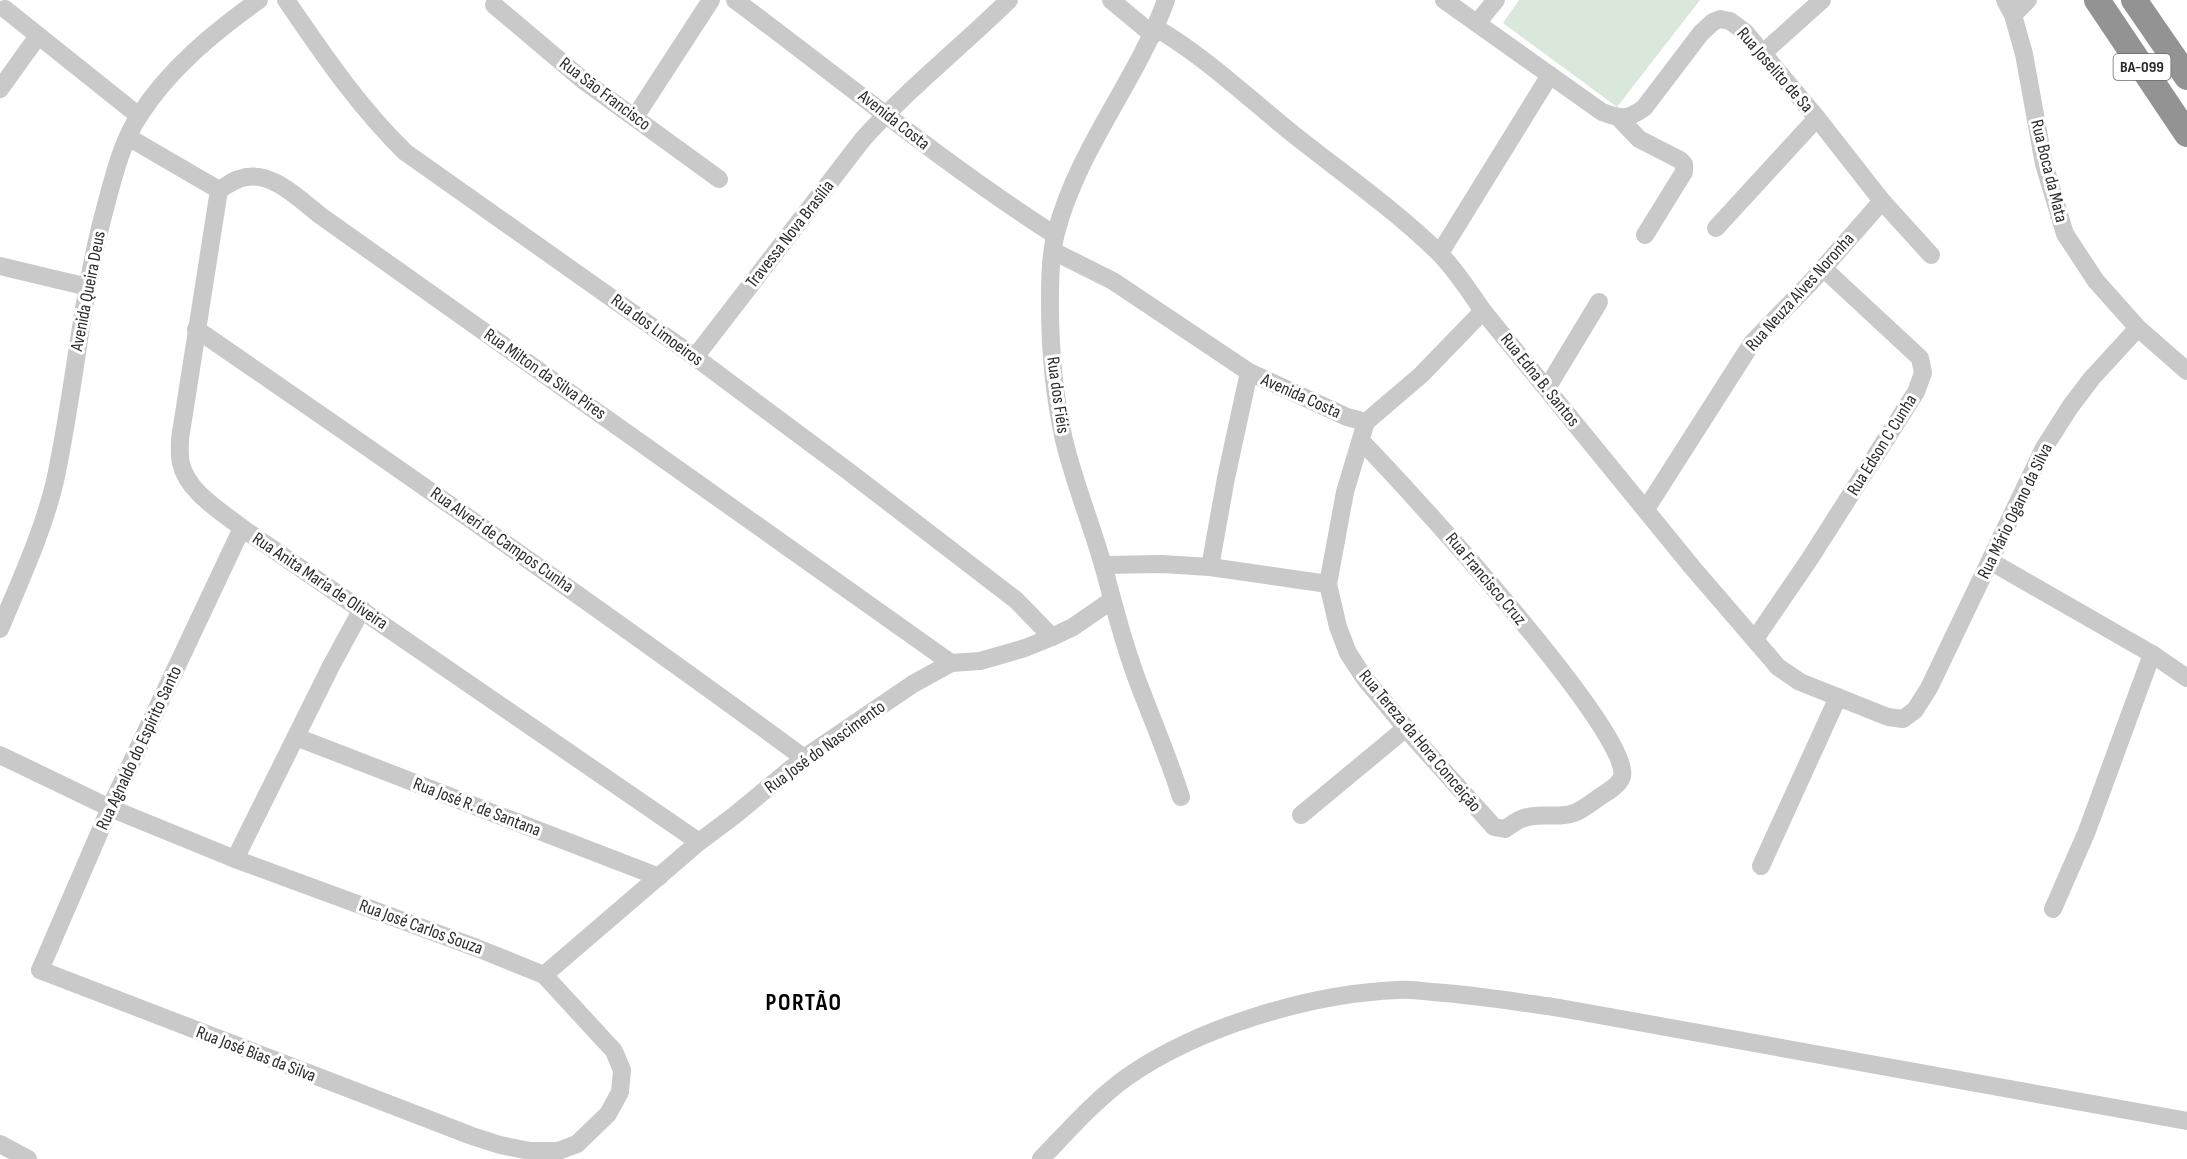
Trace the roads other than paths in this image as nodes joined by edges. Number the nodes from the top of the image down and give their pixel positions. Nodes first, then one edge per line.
1 (259, 0) edge
2 (286, 0) edge
3 (711, 0) edge
4 (735, 0) edge
5 (1009, 0) edge
6 (1111, 0) edge
7 (1166, 0) edge
8 (1444, 0) edge
9 (1496, 0) edge
10 (1822, 0) edge
11 (2028, 0) edge
12 (2097, 0) edge
13 (2134, 0) edge
14 (494, 5) dead end
15 (2009, 7) edge
16 (5, 9) dead end
17 (1477, 23) junction
18 (1154, 32) junction
19 (38, 36) junction
20 (1763, 53) junction
21 (1550, 75) junction
22 (2187, 78) edge
23 (0, 89) edge
24 (886, 114) junction
25 (1610, 115) junction
26 (139, 117) junction
27 (635, 117) junction
28 (1817, 118) junction
29 (2187, 134) edge
30 (128, 137) junction
31 (719, 179) dead end
32 (219, 190) junction
33 (1882, 201) junction
34 (1716, 228) dead end
35 (1645, 235) dead end
36 (1054, 243) junction
37 (1440, 253) junction
38 (1931, 255) dead end
39 (0, 266) edge
40 (1823, 268) junction
41 (88, 287) junction
42 (1599, 302) dead end
43 (1483, 311) junction
44 (2138, 328) junction
45 (196, 329) junction
46 (695, 357) junction
47 (2187, 371) edge
48 (1249, 372) junction
49 (1546, 388) junction
50 (1366, 422) junction
51 (1362, 442) junction
52 (1646, 509) junction
53 (242, 528) junction
54 (1990, 561) junction
55 (1103, 565) junction
56 (1210, 567) junction
57 (1328, 584) junction
58 (1112, 600) junction
59 (362, 609) junction
60 (0, 629) edge
61 (1052, 637) junction
62 (1755, 639) junction
63 (2152, 654) junction
64 (951, 663) junction
65 (2187, 678) edge
66 (1838, 697) junction
67 (1915, 710) joint
68 (1406, 728) junction
69 (296, 737) junction
70 (0, 755) edge
71 (804, 758) junction
72 (1181, 797) dead end
73 (110, 808) junction
74 (1301, 815) dead end
75 (1485, 818) joint
76 (699, 842) junction
77 (235, 859) junction
78 (1761, 866) dead end
79 (659, 877) junction
80 (2053, 909) dead end
81 (40, 970) joint
82 (544, 975) junction
83 (2187, 1121) edge
84 (472, 1136) joint
85 (0, 1144) edge
86 (28, 1159) edge
87 (1041, 1159) edge

1 - 26 street, Avenida Queira Deus
2 - 46 street, Rua dos Limoeiros
3 - 27 street
4 - 24 street, Avenida Costa
5 - 24 street, Travessa Nova Brasília
6 - 18 street, Rua Edna B. Santos
7 - 18 street, Rua dos Fiéis
8 - 17 street
9 - 17 street
10 - 20 street
11 - 15 street
12 - 29 highway, BA-099
13 - 22 highway, BA-099
14 - 27 street, Rua São Francisco
15 - 44 street, Rua Boca da Mata
16 - 19 street
17 - 21 street
18 - 36 street, Rua dos Fiéis
18 - 37 street, Rua Edna B. Santos
19 - 23 street
19 - 26 street
20 - 25 street, Rua Joselito de Sa
20 - 28 street, Rua Joselito de Sa
21 - 25 street
21 - 37 street
24 - 36 street, Avenida Costa
24 - 46 street, Travessa Nova Brasília
25 - 35 street
26 - 30 street, Avenida Queira Deus
27 - 31 street, Rua São Francisco
28 - 33 street, Rua Joselito de Sa
28 - 34 street
30 - 32 street
30 - 41 street, Avenida Queira Deus
32 - 45 street, Rua Anita Maria de Oliveira
32 - 64 street, Rua Milton da Silva Pires
33 - 38 street, Rua Joselito de Sa
33 - 40 street, Rua Neuza Alves Noronha
36 - 48 street, Avenida Costa
36 - 55 street, Rua dos Fiéis
37 - 43 street, Rua Edna B. Santos
39 - 41 street
40 - 52 street, Rua Neuza Alves Noronha
40 - 62 street, Rua Edson C Cunha
41 - 60 street, Avenida Queira Deus
42 - 49 street
43 - 49 street, Rua Edna B. Santos
43 - 50 street
44 - 47 street, Rua Boca da Mata
44 - 54 street, Rua Mário Ogano da Silva
45 - 53 street, Rua Anita Maria de Oliveira
45 - 71 street, Rua Alveri de Campos Cunha
46 - 61 street, Rua dos Limoeiros
48 - 50 street, Avenida Costa
48 - 56 street
49 - 52 street, Rua Edna B. Santos
50 - 51 street, Rua Tereza da Hora Conceição
51 - 57 street, Rua Tereza da Hora Conceição
51 - 75 street, Rua Francisco Cruz
52 - 62 street, Rua Edna B. Santos
53 - 59 street, Rua Anita Maria de Oliveira
53 - 73 street, Rua Agnaldo do Espírito Santo
54 - 63 street
54 - 67 street, Rua Mário Ogano da Silva
55 - 56 street
55 - 58 street, Rua dos Fiéis
56 - 57 street
57 - 68 street, Rua Tereza da Hora Conceição
58 - 61 street, Rua José do Nascimento
58 - 72 street, Rua dos Fiéis
59 - 69 street
59 - 76 street, Rua Anita Maria de Oliveira
61 - 64 street, Rua José do Nascimento
62 - 66 street, Rua Edna B. Santos
63 - 65 street
63 - 80 street
64 - 71 street, Rua José do Nascimento
66 - 67 street, Rua Edna B. Santos
66 - 78 street
68 - 74 street
68 - 75 street, Rua Tereza da Hora Conceição
69 - 77 street
69 - 79 street, Rua José R. de Santana
70 - 73 street, Rua José Carlos Souza
71 - 76 street, Rua José do Nascimento
73 - 77 street, Rua José Carlos Souza
73 - 81 street, Rua Agnaldo do Espírito Santo
76 - 79 street, Rua José do Nascimento
77 - 82 street, Rua José Carlos Souza
79 - 82 street, Rua José do Nascimento
81 - 84 street, Rua José Bias da Silva
82 - 84 street, Rua José Carlos Souza
83 - 87 street
85 - 86 street

